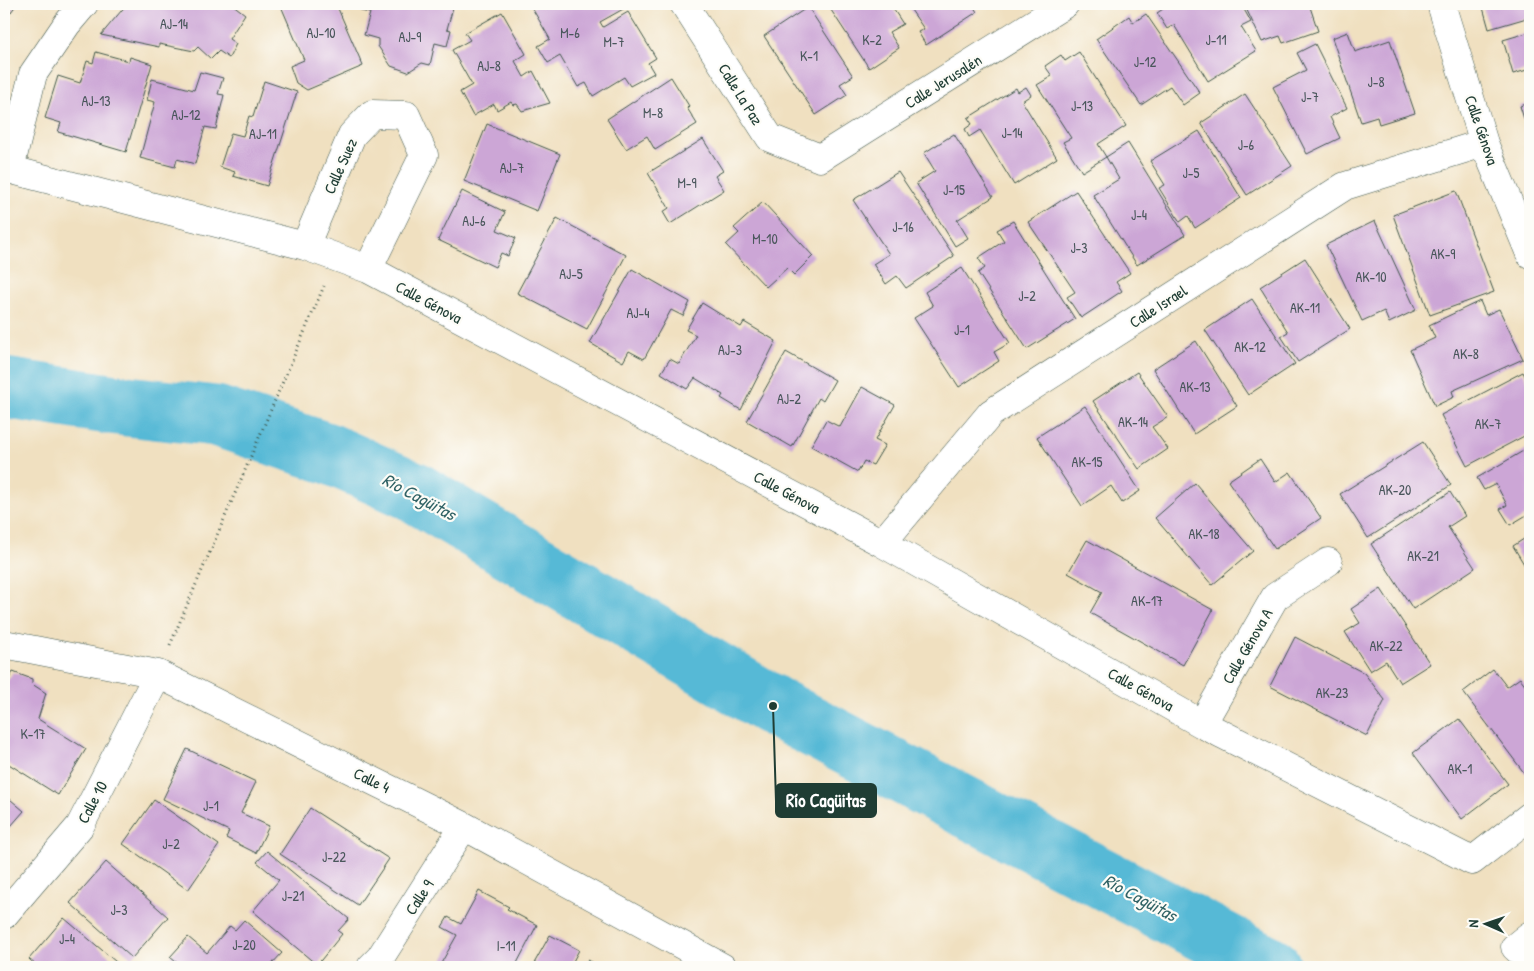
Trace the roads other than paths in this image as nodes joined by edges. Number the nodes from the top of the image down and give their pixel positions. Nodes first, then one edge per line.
1 (84, 4) edge
2 (684, 4) edge
3 (1065, 4) edge
4 (1441, 4) edge
5 (1484, 143) junction
6 (820, 158) joint
7 (7, 169) edge
8 (305, 246) junction
9 (1530, 254) edge
10 (368, 269) junction
11 (882, 543) junction
12 (1328, 562) dead end
13 (4, 644) edge
14 (158, 674) junction
15 (1202, 724) junction
16 (1530, 816) edge
17 (464, 826) junction
18 (4, 915) edge
19 (1530, 935) edge
20 (1530, 961) edge
21 (372, 967) edge
22 (722, 967) edge

1 - 7 street
2 - 6 street, Calle La Paz
3 - 6 street, Calle Jerusalén
4 - 5 street, Calle Génova
5 - 9 street, Calle Génova
5 - 11 street, Calle Israel
7 - 8 street, Calle Génova
8 - 10 street, Calle Génova
8 - 10 street, Calle Suez
10 - 11 street, Calle Génova
11 - 15 street, Calle Génova
12 - 15 street, Calle Génova A
13 - 14 street, Calle 4
14 - 17 street, Calle 4
14 - 18 street, Calle 10
15 - 16 street, Calle Génova
17 - 21 street, Calle 9
17 - 22 street, Calle 4
19 - 20 street

